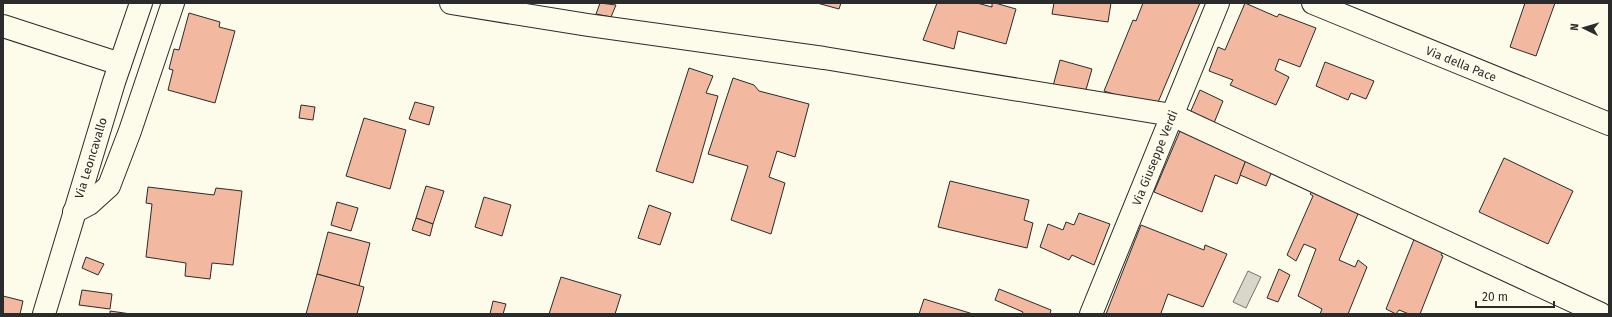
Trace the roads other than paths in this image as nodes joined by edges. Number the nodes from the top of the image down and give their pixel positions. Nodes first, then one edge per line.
1 (141, 3) edge
2 (172, 3) edge
3 (451, 3) edge
4 (1218, 3) edge
5 (1313, 3) edge
6 (3, 26) edge
7 (120, 64) junction
8 (1172, 115) junction
9 (1609, 124) edge
10 (74, 212) junction
11 (44, 314) edge
12 (1091, 314) edge
13 (1601, 314) edge

1 - 7 street, Via Leoncavallo
2 - 10 street
3 - 8 street
4 - 8 street, Via Giuseppe Verdi
5 - 9 street, Via della Pace
6 - 7 street
7 - 10 street, Via Leoncavallo
8 - 12 street, Via Giuseppe Verdi
8 - 13 street
10 - 11 street, Via Leoncavallo

